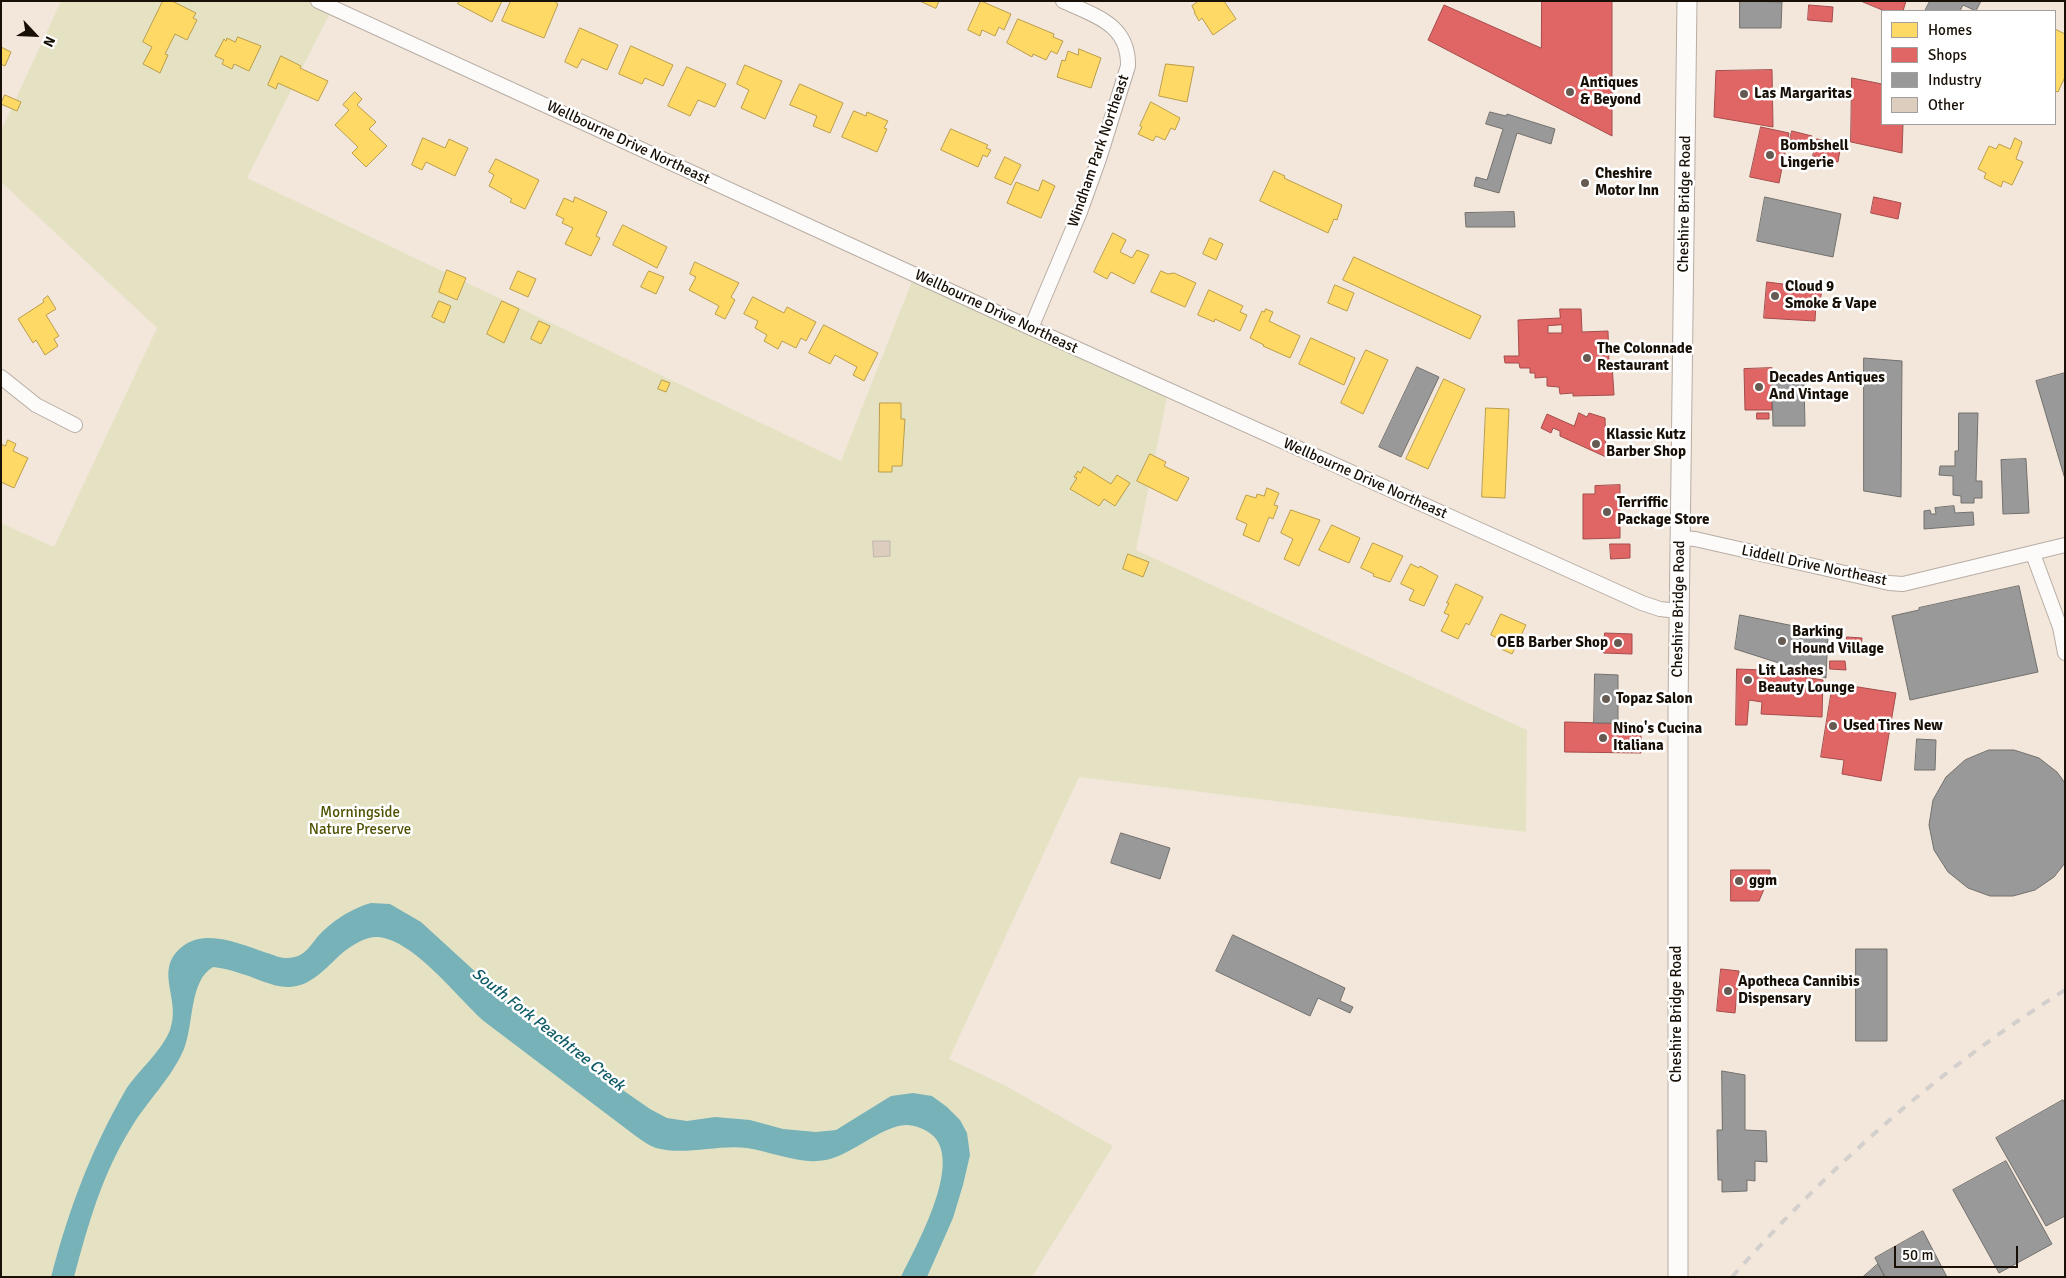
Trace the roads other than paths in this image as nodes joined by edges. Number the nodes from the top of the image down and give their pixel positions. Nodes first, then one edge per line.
1 (318, 1) edge
2 (1063, 1) edge
3 (1687, 1) edge
4 (1031, 328) junction
5 (1, 377) edge
6 (75, 425) dead end
7 (1680, 538) junction
8 (2065, 545) edge
9 (2032, 554) junction
10 (1678, 611) junction
11 (2065, 654) edge
12 (1678, 1277) edge

1 - 4 street, Wellbourne Drive Northeast
2 - 4 street, Windham Park Northeast
3 - 7 main road, Cheshire Bridge Road
4 - 10 street, Wellbourne Drive Northeast
5 - 6 street
7 - 9 street, Liddell Drive Northeast
7 - 10 main road, Cheshire Bridge Road
8 - 9 street, Liddell Drive Northeast
9 - 11 street
10 - 12 main road, Cheshire Bridge Road

